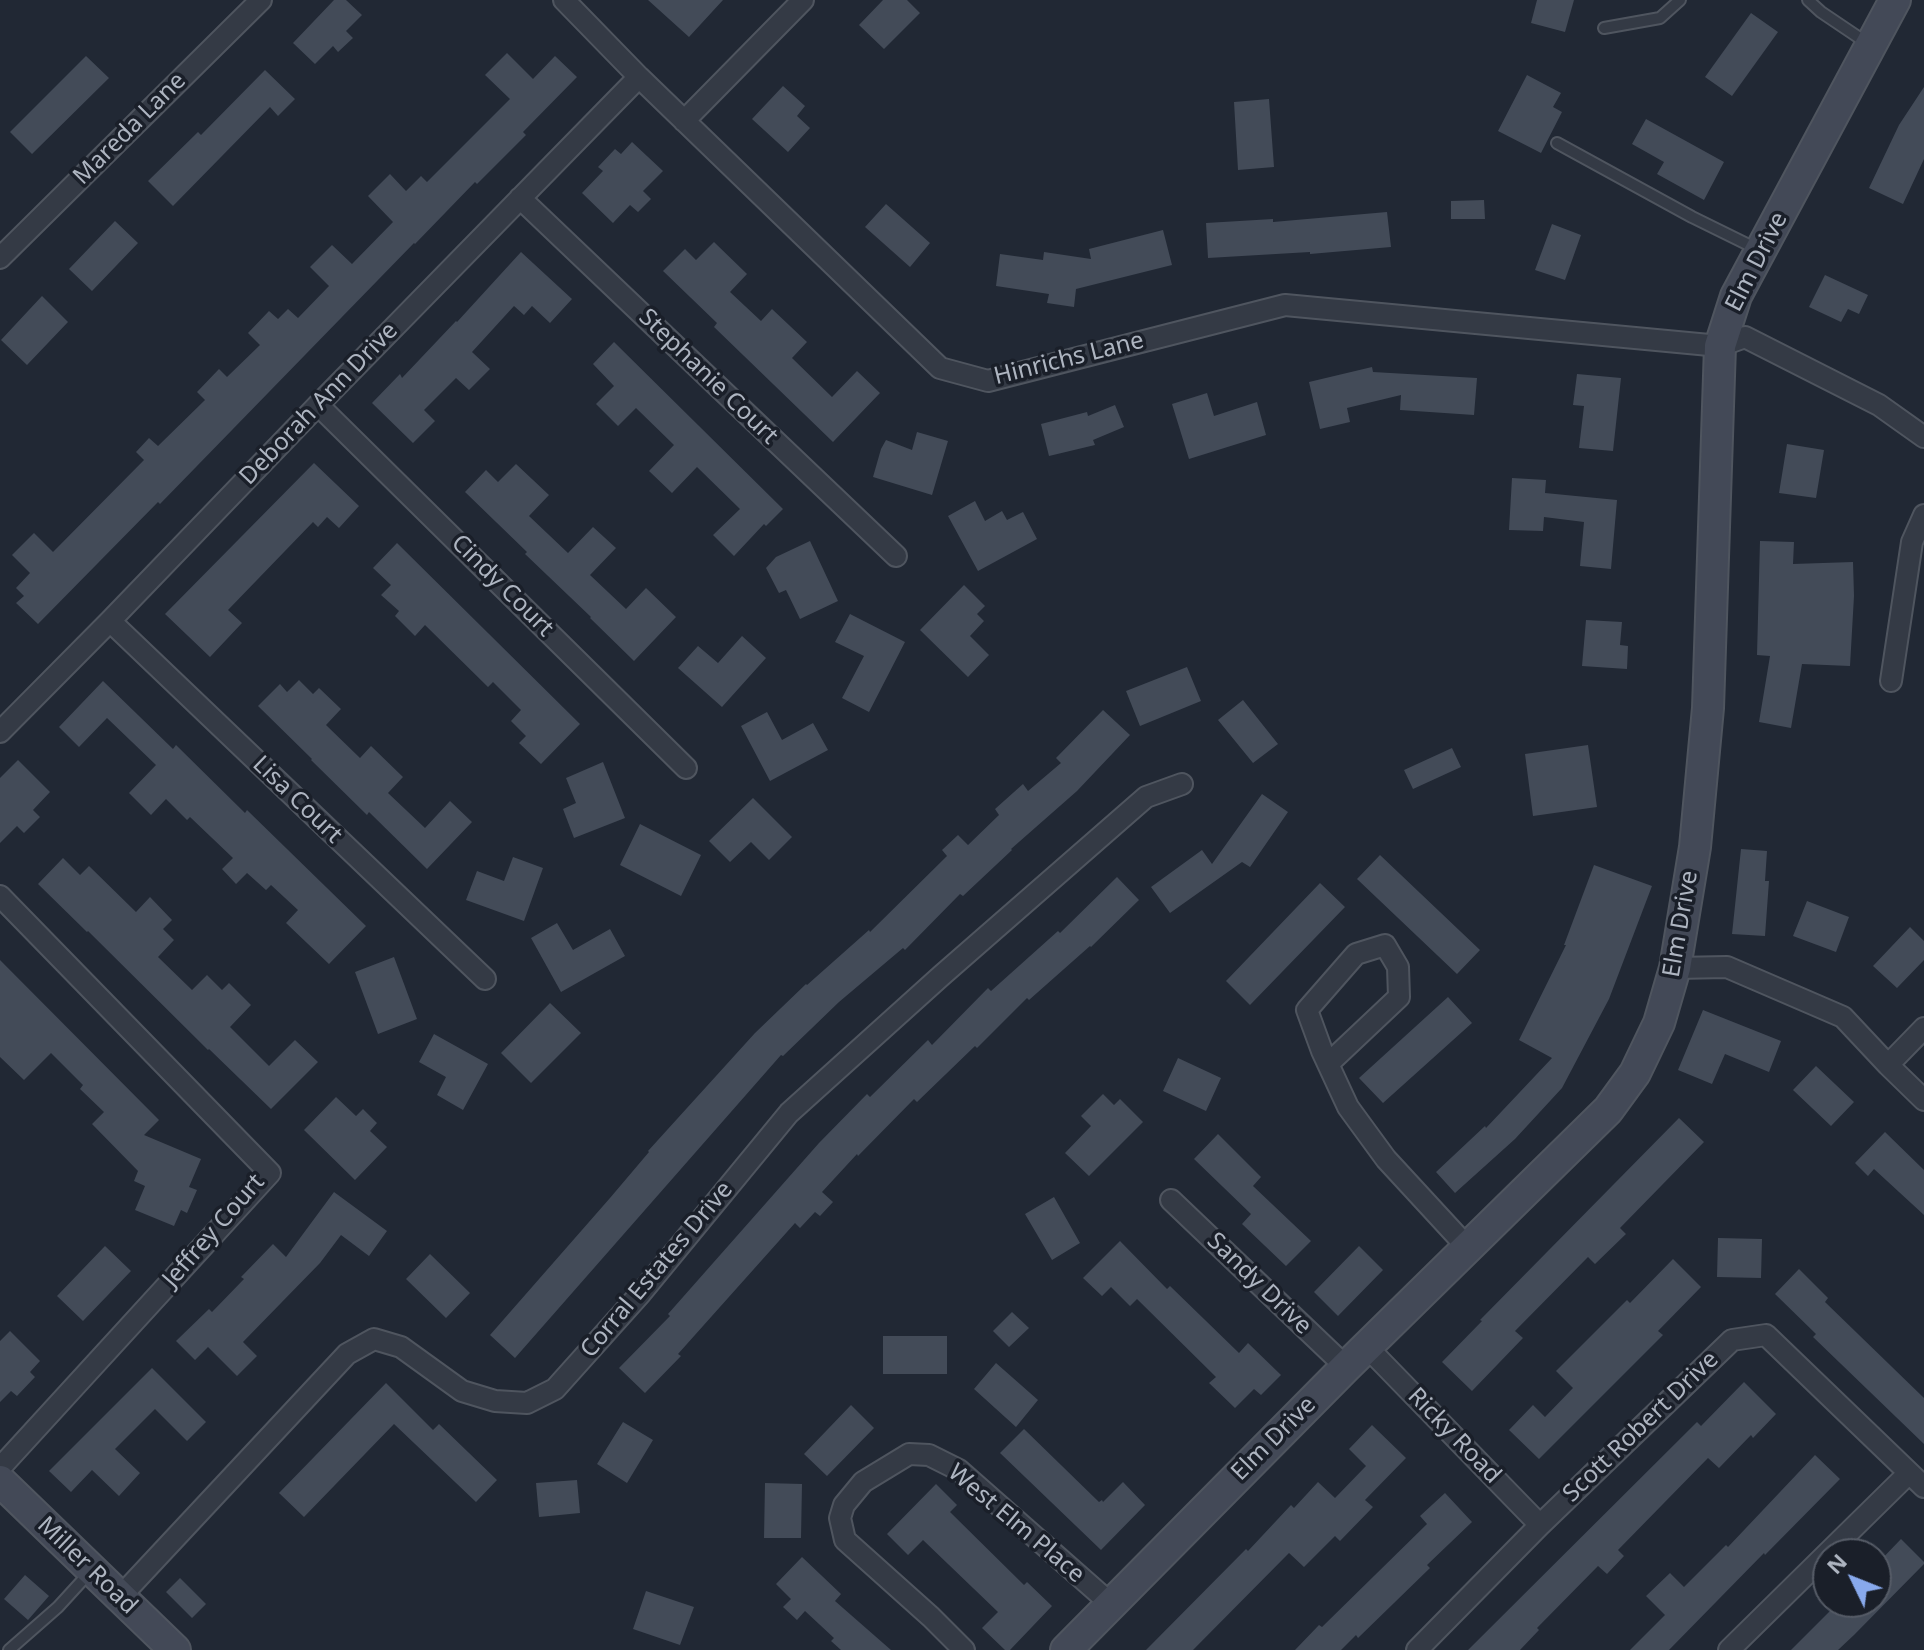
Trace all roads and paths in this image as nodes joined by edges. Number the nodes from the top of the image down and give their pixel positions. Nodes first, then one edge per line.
1 (261, 0) edge
2 (564, 0) edge
3 (803, 0) edge
4 (1680, 0) edge
5 (1808, 0) edge
6 (1895, 0) edge
7 (1604, 28) dead end
8 (1872, 46) junction
9 (639, 77) junction
10 (684, 121) junction
11 (1557, 143) dead end
12 (520, 198) junction
13 (1761, 251) junction
14 (0, 258) edge
15 (1720, 346) junction
16 (318, 405) junction
17 (1924, 437) edge
18 (1924, 515) edge
19 (896, 556) dead end
20 (110, 621) junction
21 (1891, 681) dead end
22 (0, 732) edge
23 (686, 768) dead end
24 (1182, 784) dead end
25 (0, 896) edge
26 (1675, 968) junction
27 (485, 979) dead end
28 (1924, 1028) edge
29 (1328, 1064) junction
30 (1888, 1065) junction
31 (1924, 1100) edge
32 (1171, 1200) dead end
33 (1468, 1248) junction
34 (1357, 1357) junction
35 (0, 1468) edge
36 (1909, 1473) junction
37 (0, 1481) edge
38 (1924, 1487) edge
39 (1540, 1525) junction
40 (91, 1571) junction
41 (120, 1597) junction
42 (1111, 1604) junction
43 (9, 1650) edge
44 (175, 1650) edge
45 (964, 1650) edge
46 (1066, 1650) edge
47 (1417, 1650) edge
48 (1729, 1650) edge

1 - 14 street, Mareda Lane
2 - 9 street, Hinrichs Lane
3 - 10 street
4 - 7 lane
5 - 8 lane
6 - 8 street, Elm Drive
8 - 13 street, Elm Drive
9 - 10 street, Hinrichs Lane
9 - 12 street, Deborah Ann Drive
10 - 15 street, Hinrichs Lane
11 - 13 lane
12 - 16 street, Deborah Ann Drive
12 - 19 street, Stephanie Court
13 - 15 street, Elm Drive
15 - 17 street, Hinrichs Lane
15 - 26 street, Elm Drive
16 - 20 street, Deborah Ann Drive
16 - 23 street, Cindy Court
18 - 21 street
20 - 22 street, Deborah Ann Drive
20 - 27 street, Lisa Court
24 - 41 street, Corral Estates Drive
25 - 35 street, Jeffrey Court
26 - 30 street
26 - 33 street, Elm Drive
28 - 30 street
29 - 29 street
29 - 33 street
30 - 31 street
32 - 34 street, Sandy Drive
33 - 34 street, Elm Drive
34 - 39 street, Ricky Road
34 - 42 street, Elm Drive
36 - 38 street, Scott Robert Drive
36 - 39 street, Scott Robert Drive
36 - 48 street
37 - 40 street, Miller Road
39 - 47 street
40 - 41 street, Miller Road
40 - 43 lane
41 - 44 street, Miller Road
42 - 45 street, West Elm Place
42 - 46 street, Elm Drive

